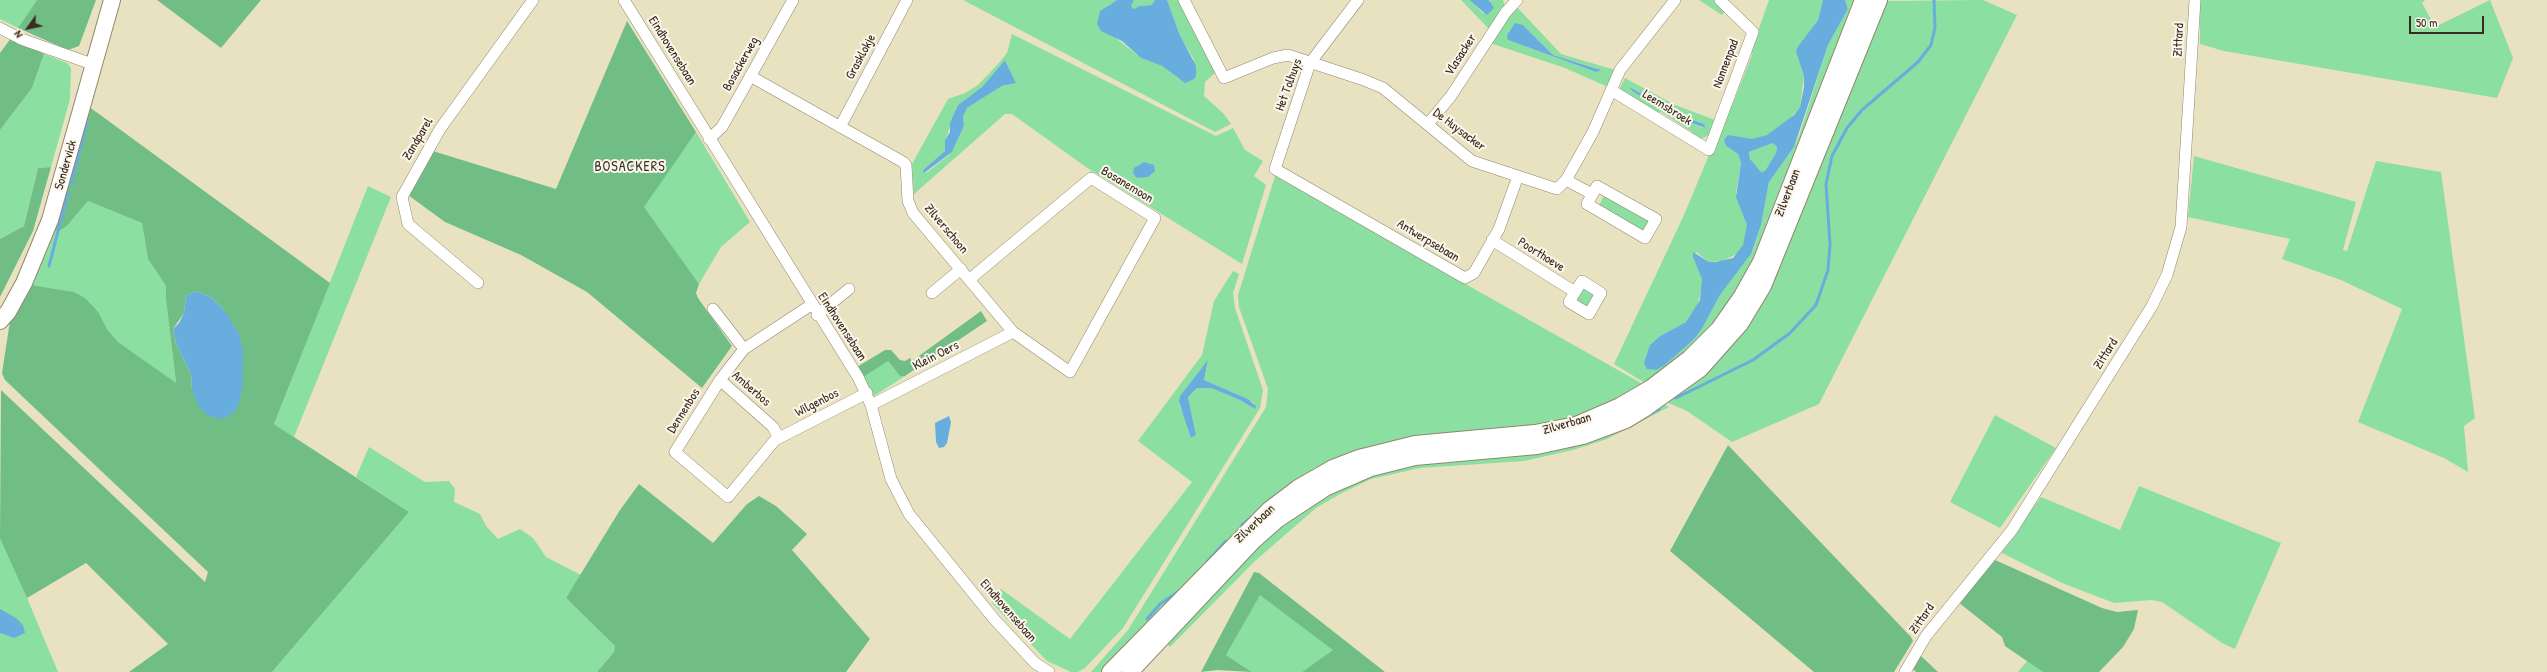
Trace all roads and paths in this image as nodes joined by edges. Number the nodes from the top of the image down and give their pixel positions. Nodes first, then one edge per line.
1 (112, 0) edge
2 (533, 0) edge
3 (624, 0) edge
4 (793, 0) edge
5 (907, 0) edge
6 (1184, 0) edge
7 (1358, 0) edge
8 (1675, 0) edge
9 (1720, 0) edge
10 (1863, 0) edge
11 (1879, 0) edge
12 (2195, 0) edge
13 (1512, 1) edge
14 (0, 28) edge
15 (1310, 63) junction
16 (95, 65) junction
17 (750, 76) junction
18 (1611, 90) junction
19 (1428, 124) junction
20 (840, 127) junction
21 (709, 139) junction
22 (1709, 150) joint
23 (1275, 169) joint
24 (1518, 176) junction
25 (1566, 180) junction
26 (1592, 194) junction
27 (1492, 240) junction
28 (961, 269) junction
29 (970, 279) junction
30 (478, 283) dead end
31 (849, 289) dead end
32 (1575, 292) dead end
33 (932, 293) dead end
34 (811, 305) junction
35 (713, 309) dead end
36 (818, 315) junction
37 (0, 321) edge
38 (1013, 332) junction
39 (744, 350) junction
40 (1070, 372) joint
41 (720, 380) junction
42 (866, 393) junction
43 (871, 405) junction
44 (779, 438) junction
45 (1037, 668) edge
46 (1049, 672) edge
47 (1110, 672) edge
48 (1130, 672) edge
49 (1905, 672) edge

1 - 16 main road, Sondervick
2 - 30 street, Zandparel
3 - 21 street, Eindhovensebaan
4 - 17 street, Bosackerweg
5 - 20 street, Grasklokje
6 - 15 street, De Huysacker
7 - 15 street, Het Tolhuys
8 - 18 street
9 - 22 street, Nonnenpad
10 - 47 main road, Zilverbaan
11 - 48 main road, Zilverbaan
12 - 49 street, Zittard
13 - 19 street, Vlasacker
14 - 16 street
15 - 19 street, De Huysacker
15 - 23 street, Het Tolhuys
16 - 37 main road, Sondervick
17 - 20 street, Zilverschoon
17 - 21 street, Bosackerweg
18 - 22 street, Leemsbroek
18 - 25 street
19 - 24 street, De Huysacker
20 - 28 street, Zilverschoon
21 - 34 street, Eindhovensebaan
23 - 27 street, Antwerpsebaan
24 - 25 street, De Huysacker
24 - 27 street, Antwerpsebaan
25 - 26 street
26 - 26 street
27 - 32 street, Poorthoeve
28 - 29 street, Zilverschoon
28 - 33 street
29 - 38 street, Zilverschoon
29 - 40 street, Bosanemoon
31 - 36 street
34 - 36 street, Eindhovensebaan
34 - 39 street, Dennenbos
35 - 39 street
36 - 42 street, Eindhovensebaan
38 - 40 street, Zilverschoon
38 - 43 street, Klein Oers
39 - 41 street, Dennenbos
41 - 44 street, Amberbos
41 - 44 street, Dennenbos
42 - 43 street, Eindhovensebaan
42 - 44 street, Wilgenbos
43 - 45 street, Eindhovensebaan
45 - 46 street, Eindhovensebaan

